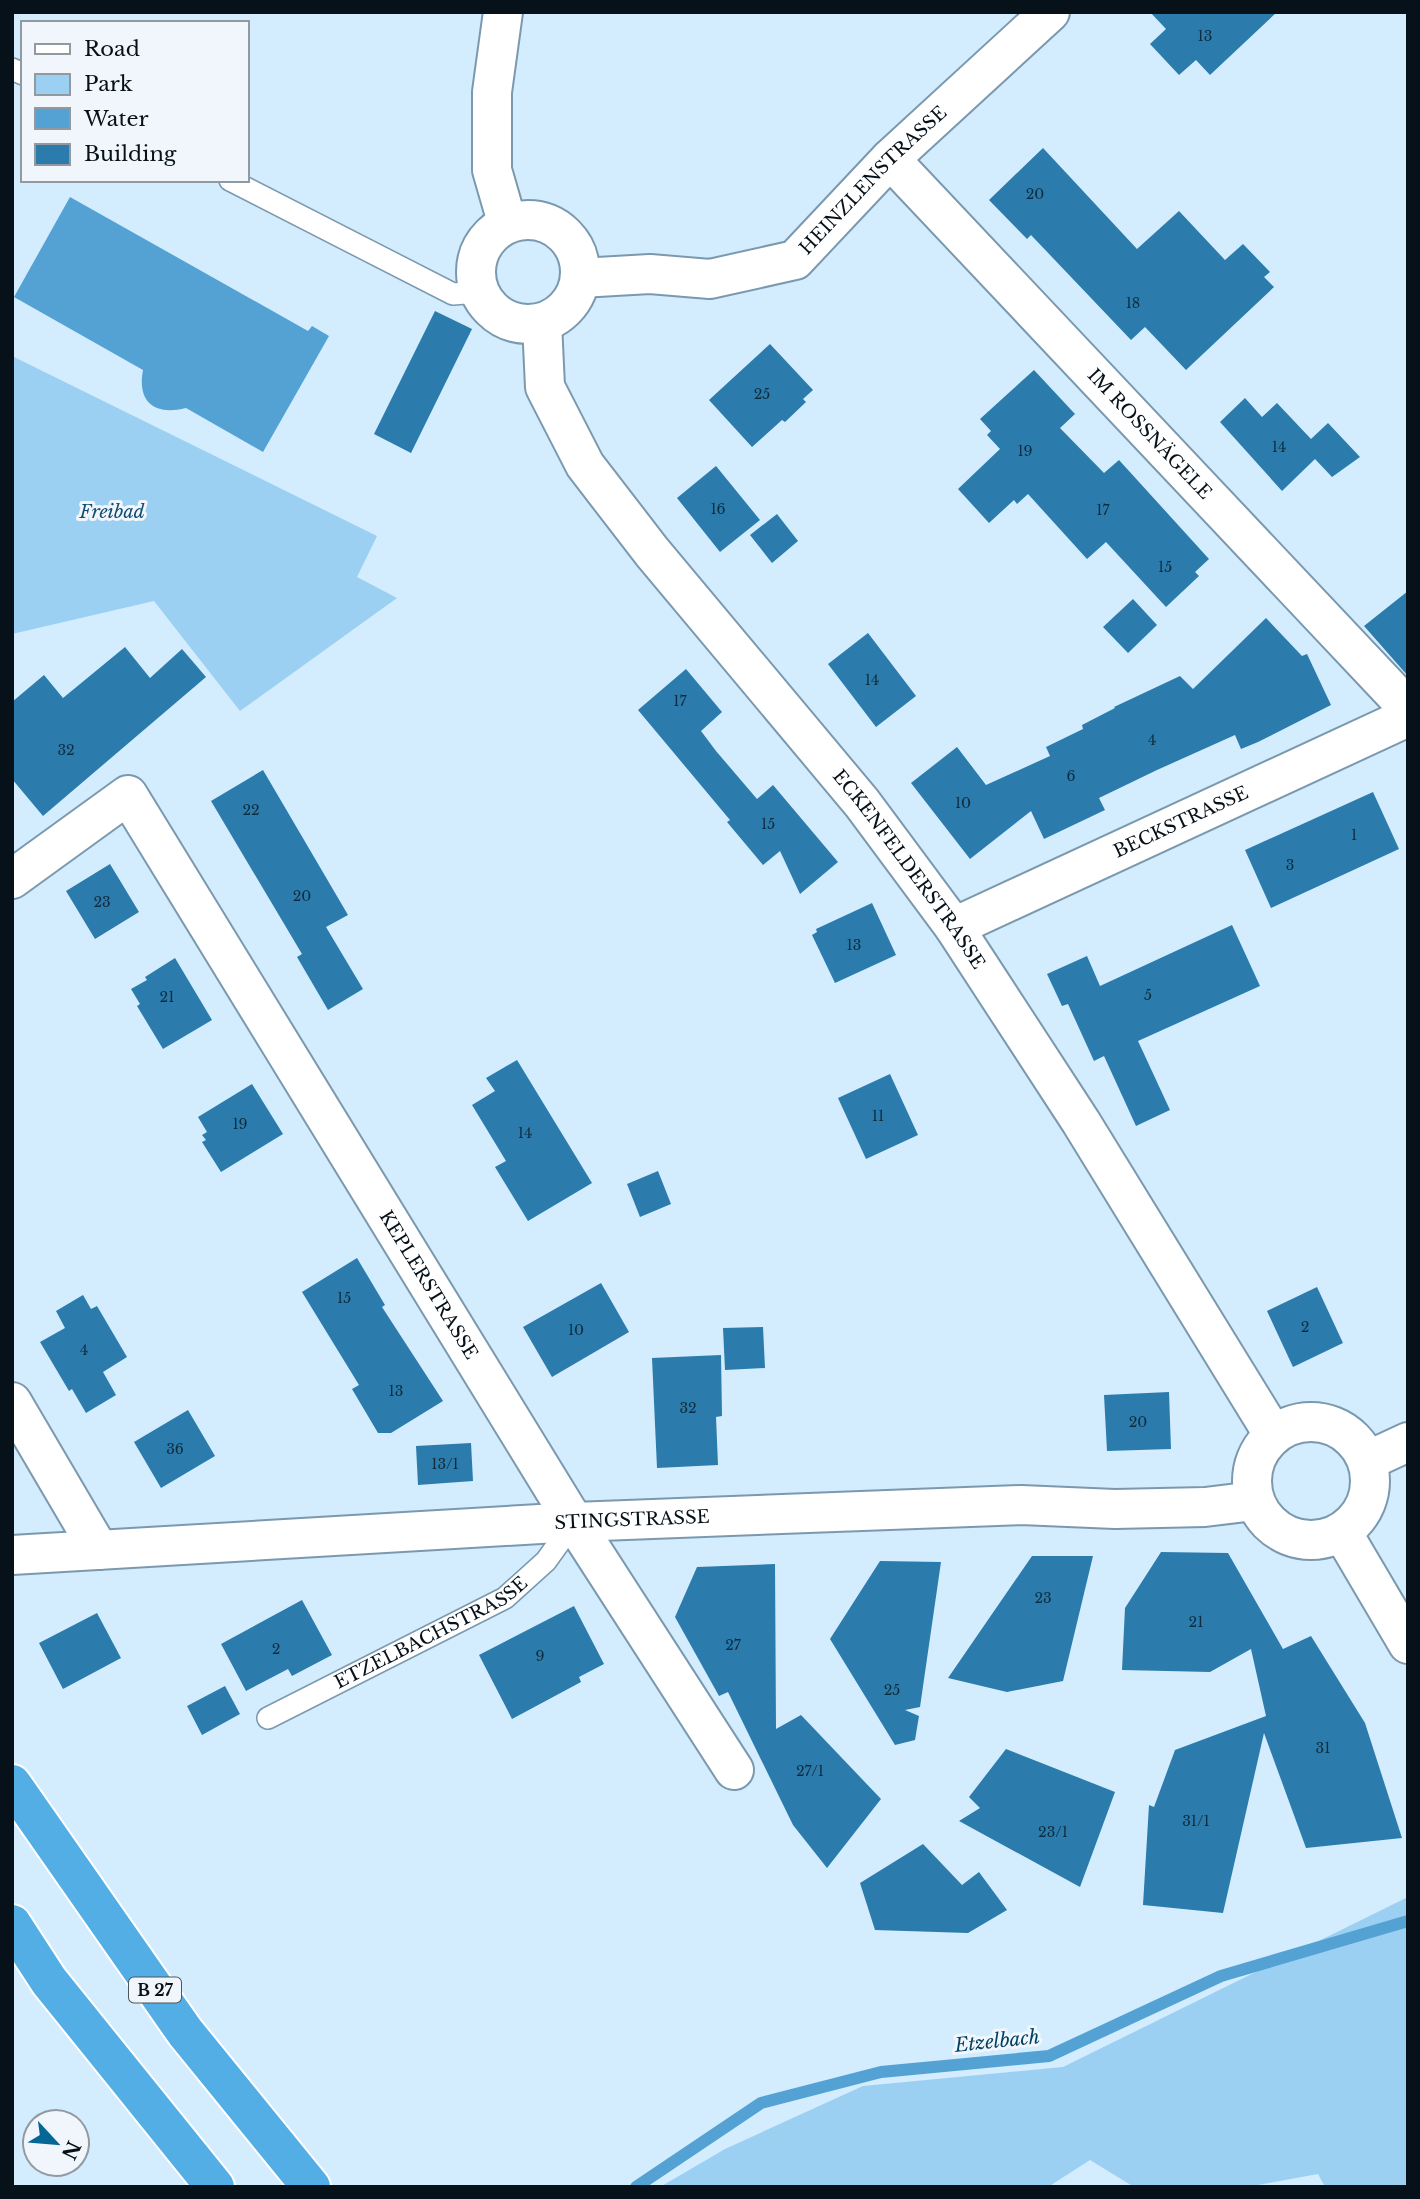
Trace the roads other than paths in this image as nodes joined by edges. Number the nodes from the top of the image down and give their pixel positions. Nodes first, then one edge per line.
1 (503, 12) edge
2 (1050, 12) edge
3 (890, 159) junction
4 (234, 182) edge
5 (507, 222) junction
6 (580, 278) junction
7 (478, 292) junction
8 (542, 323) junction
9 (1408, 708) edge
10 (1408, 716) edge
11 (12, 879) edge
12 (954, 927) junction
13 (12, 1402) edge
14 (1273, 1434) junction
15 (1408, 1442) edge
16 (1367, 1461) junction
17 (1254, 1501) junction
18 (574, 1522) junction
19 (1342, 1532) junction
20 (99, 1550) junction
21 (12, 1555) edge
22 (1408, 1644) edge
23 (268, 1718) dead end
24 (734, 1770) dead end
25 (12, 1784) edge
26 (12, 1924) edge
27 (215, 2187) edge
28 (310, 2187) edge

1 - 5 street
2 - 3 street, HEINZLENSTRASSE
3 - 6 street, HEINZLENSTRASSE
3 - 9 street, IM ROSSNÄGELE
4 - 7 lane
5 - 6 street
5 - 7 street
6 - 8 street
7 - 8 street
8 - 12 street, ECKENFELDERSTRASSE
10 - 12 street, BECKSTRASSE
11 - 18 street, KEPLERSTRASSE
12 - 14 street, ECKENFELDERSTRASSE
13 - 20 street
14 - 16 street
14 - 17 street
15 - 16 street
16 - 19 street
17 - 18 street, STINGSTRASSE
17 - 19 street
18 - 20 street, STINGSTRASSE
18 - 23 lane, ETZELBACHSTRASSE
18 - 24 street, KEPLERSTRASSE
19 - 22 street
20 - 21 street, STINGSTRASSE
25 - 28 highway, B 27
26 - 27 highway

